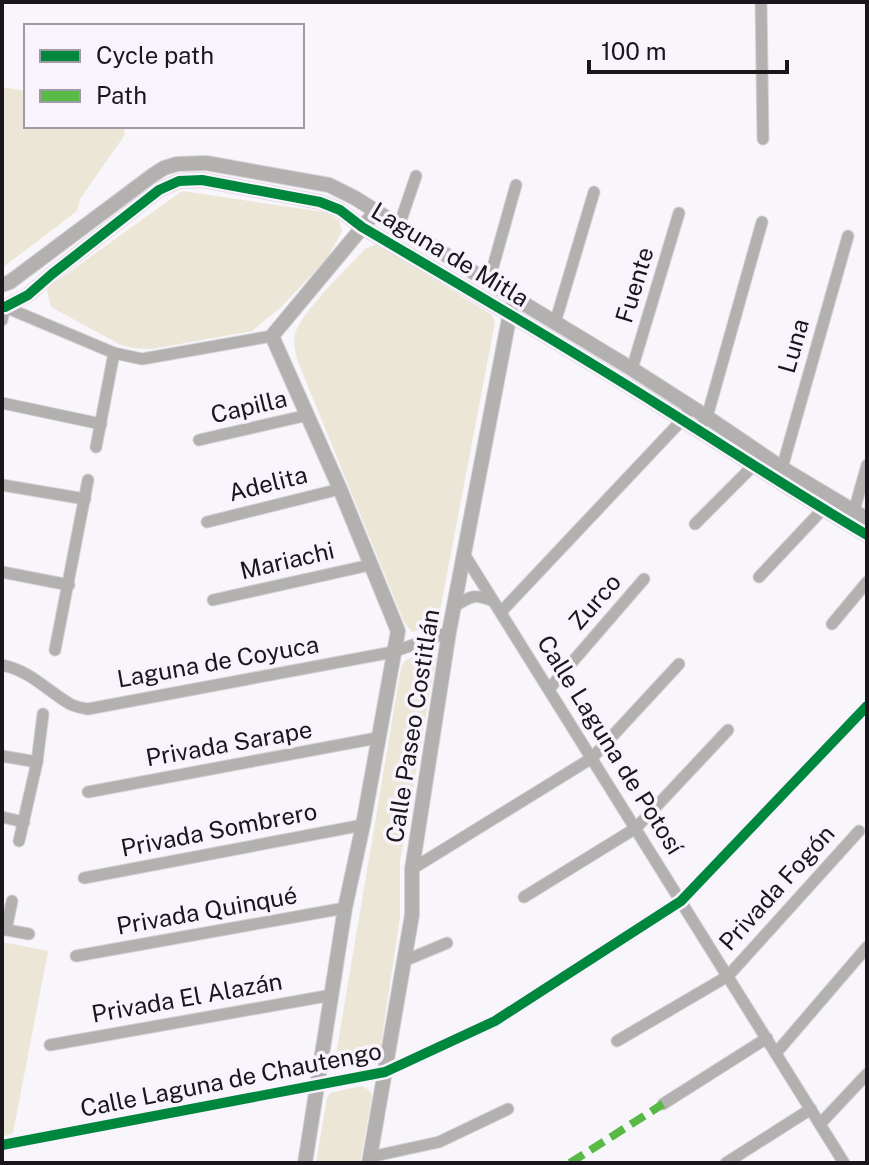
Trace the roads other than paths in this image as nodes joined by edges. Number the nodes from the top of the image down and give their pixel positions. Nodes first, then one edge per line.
1 (761, 2) edge
2 (763, 139) dead end
3 (206, 163) junction
4 (416, 176) dead end
5 (202, 180) junction
6 (516, 185) dead end
7 (594, 192) dead end
8 (376, 211) junction
9 (679, 213) dead end
10 (762, 222) dead end
11 (399, 226) junction
12 (362, 227) junction
13 (848, 236) dead end
14 (39, 260) junction
15 (52, 274) junction
16 (489, 281) junction
17 (2, 285) edge
18 (513, 297) junction
19 (3, 311) edge
20 (509, 314) junction
21 (555, 323) junction
22 (272, 336) junction
23 (114, 353) junction
24 (632, 369) junction
25 (2, 403) edge
26 (691, 407) junction
27 (308, 415) junction
28 (707, 417) junction
29 (682, 420) junction
30 (101, 424) junction
31 (698, 430) junction
32 (199, 440) dead end
33 (96, 447) dead end
34 (867, 465) edge
35 (753, 466) junction
36 (782, 468) junction
37 (88, 480) dead end
38 (2, 485) edge
39 (340, 489) junction
40 (85, 499) junction
41 (823, 509) junction
42 (861, 515) edge
43 (207, 522) dead end
44 (695, 524) dead end
45 (867, 535) edge
46 (464, 554) junction
47 (370, 565) junction
48 (2, 572) edge
49 (759, 577) dead end
50 (644, 579) dead end
51 (867, 582) edge
52 (69, 585) junction
53 (213, 600) dead end
54 (494, 601) junction
55 (455, 606) junction
56 (501, 612) junction
57 (832, 624) dead end
58 (449, 632) junction
59 (55, 650) dead end
60 (393, 652) junction
61 (679, 664) dead end
62 (2, 665) edge
63 (549, 689) junction
64 (867, 706) edge
65 (43, 714) dead end
66 (728, 730) dead end
67 (377, 738) junction
68 (2, 756) edge
69 (592, 758) junction
70 (37, 762) junction
71 (88, 792) dead end
72 (2, 817) edge
73 (24, 822) junction
74 (363, 825) junction
75 (636, 828) junction
76 (859, 831) dead end
77 (19, 841) dead end
78 (412, 869) junction
79 (84, 878) dead end
80 (524, 897) dead end
81 (12, 901) dead end
82 (681, 901) junction
83 (345, 908) junction
84 (4, 929) edge
85 (29, 934) dead end
86 (447, 943) dead end
87 (867, 947) edge
88 (76, 956) dead end
89 (404, 961) junction
90 (728, 976) junction
91 (332, 995) junction
92 (767, 1038) junction
93 (617, 1041) dead end
94 (50, 1045) dead end
95 (776, 1053) junction
96 (385, 1072) junction
97 (867, 1074) edge
98 (317, 1085) junction
99 (663, 1104) dead end
100 (508, 1109) dead end
101 (811, 1109) junction
102 (820, 1124) junction
103 (2, 1145) edge
104 (369, 1160) edge
105 (305, 1163) edge
106 (726, 1163) edge
107 (844, 1163) edge

1 - 2 street
3 - 5 street
3 - 8 street, Laguna de Mitla
3 - 14 street, Laguna de Mitla
4 - 11 street
5 - 12 street, Laguna de Mitla
5 - 15 street, Laguna de Mitla
6 - 16 street
7 - 21 street
8 - 11 street, Laguna de Mitla
8 - 12 street
9 - 24 street, Fuente
10 - 28 street
11 - 16 street, Laguna de Mitla
12 - 20 street, Laguna de Mitla
12 - 22 street
13 - 36 street, Luna
14 - 15 street
14 - 17 street, Laguna de Mitla
15 - 19 street, Laguna de Mitla
16 - 18 street, Laguna de Mitla
18 - 20 street, Calle Paseo Costitlán
18 - 21 street, Laguna de Mitla
19 - 23 street
20 - 29 street, Laguna de Mitla
20 - 46 street, Calle Paseo Costitlán
21 - 24 street, Laguna de Mitla
22 - 23 street
22 - 27 street, Calle Paseo Costitlán
23 - 30 street
24 - 26 street, Laguna de Mitla
25 - 30 street
26 - 28 street, Laguna de Mitla
26 - 29 street
27 - 32 street, Capilla
27 - 39 street, Calle Paseo Costitlán
28 - 31 street
28 - 36 street, Laguna de Mitla
29 - 31 street, Laguna de Mitla
29 - 56 street
30 - 33 street
31 - 35 street, Laguna de Mitla
34 - 42 street
35 - 41 street, Laguna de Mitla
35 - 44 street
36 - 42 street, Laguna de Mitla
37 - 40 street
38 - 40 street
39 - 43 street, Adelita
39 - 47 street, Calle Paseo Costitlán
40 - 52 street
41 - 45 street, Laguna de Mitla
41 - 49 street
46 - 54 street, Calle Laguna de Potosí
46 - 55 street, Calle Paseo Costitlán
47 - 53 street, Mariachi
47 - 60 street, Calle Paseo Costitlán
48 - 52 street
50 - 63 street, Zurco
51 - 57 street
52 - 59 street
54 - 55 street
54 - 56 street, Calle Laguna de Potosí
55 - 58 street, Calle Paseo Costitlán
56 - 63 street, Calle Laguna de Potosí
58 - 60 street, Laguna de Coyuca
58 - 78 street, Calle Paseo Costitlán
60 - 62 street, Laguna de Coyuca
60 - 67 street, Calle Paseo Costitlán
61 - 69 street
63 - 69 street, Calle Laguna de Potosí
64 - 82 street, Calle Laguna de Chautengo
65 - 70 street
66 - 75 street
67 - 71 street, Privada Sarape
67 - 74 street, Calle Paseo Costitlán
68 - 70 street
69 - 75 street, Calle Laguna de Potosí
69 - 78 street
70 - 73 street
72 - 73 street
73 - 77 street
74 - 79 street, Privada Sombrero
74 - 83 street, Calle Paseo Costitlán
75 - 80 street
75 - 82 street, Calle Laguna de Potosí
76 - 90 street, Privada Fogón
78 - 89 street, Calle Paseo Costitlán
81 - 84 street
82 - 90 street, Calle Laguna de Potosí
82 - 96 street, Calle Laguna de Chautengo
83 - 88 street, Privada Quinqué
83 - 91 street, Calle Paseo Costitlán
84 - 85 street
86 - 89 street
87 - 95 street
89 - 96 street, Calle Paseo Costitlán
90 - 92 street, Calle Laguna de Potosí
90 - 93 street, Privada Fogón
91 - 94 street, Privada El Alazán
91 - 98 street, Calle Paseo Costitlán
92 - 95 street, Calle Laguna de Potosí
92 - 99 street
95 - 101 street, Calle Laguna de Potosí
96 - 98 street, Calle Laguna de Chautengo
96 - 104 street, Calle Paseo Costitlán
97 - 102 street
98 - 103 street, Calle Laguna de Chautengo
98 - 105 street, Calle Paseo Costitlán
100 - 104 street
101 - 102 street, Calle Laguna de Potosí
101 - 106 street
102 - 107 street, Calle Laguna de Potosí

